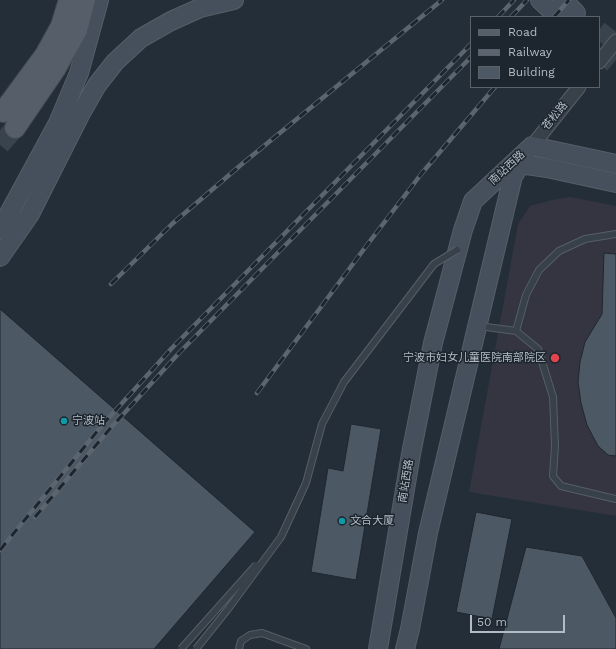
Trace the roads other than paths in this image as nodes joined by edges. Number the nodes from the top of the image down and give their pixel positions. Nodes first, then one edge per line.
1 (69, 0) edge
2 (85, 0) edge
3 (99, 0) edge
4 (234, 0) edge
5 (540, 0) edge
6 (563, 0) edge
7 (576, 12) dead end
8 (557, 16) edge
9 (616, 41) edge
10 (600, 61) edge
11 (578, 88) edge
12 (3, 112) tunnel mouth
13 (15, 128) tunnel mouth
14 (532, 146) junction
15 (520, 164) junction
16 (616, 164) edge
17 (616, 183) edge
18 (5, 218) edge
19 (0, 230) edge
20 (616, 234) edge
21 (457, 250) junction
22 (0, 257) edge
23 (477, 326) junction
24 (516, 331) junction
25 (616, 499) edge
26 (281, 537) junction
27 (181, 649) edge
28 (196, 649) edge
29 (239, 649) edge
30 (306, 649) edge
31 (378, 649) edge
32 (405, 649) edge

1 - 12 main road
2 - 13 main road
3 - 18 main road
4 - 22 main road
5 - 8 main road
6 - 7 main road
9 - 10 street
11 - 14 street, 苍松路
14 - 15 main road, 南站西路
14 - 16 main road
14 - 21 main road, 南站西路
15 - 17 main road
15 - 23 main road, 南站西路
18 - 19 main road
20 - 24 lane
21 - 26 lane, bridge
21 - 31 main road, 南站西路
23 - 24 lane
23 - 32 main road, 南站西路
24 - 25 lane
26 - 27 lane, bridge
26 - 28 lane, bridge
29 - 30 lane

